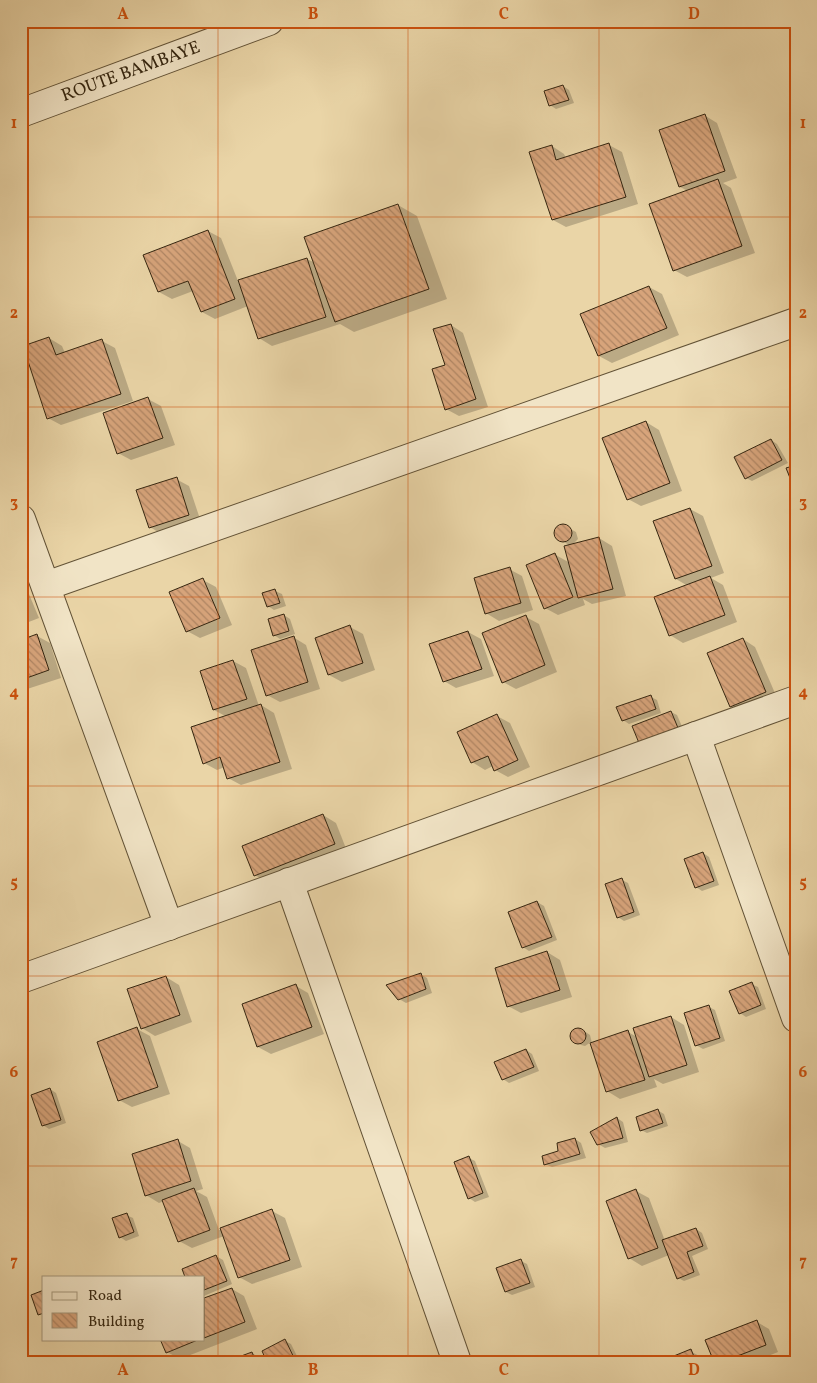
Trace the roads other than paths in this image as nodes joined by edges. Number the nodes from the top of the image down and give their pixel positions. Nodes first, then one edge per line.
1 (269, 21) edge
2 (21, 112) edge
3 (796, 322) edge
4 (21, 518) edge
5 (46, 586) junction
6 (796, 700) edge
7 (696, 736) junction
8 (290, 882) junction
9 (169, 926) junction
10 (21, 979) edge
11 (796, 1018) edge
12 (457, 1362) edge

1 - 2 street, ROUTE BAMBAYE
3 - 5 street
4 - 5 street
5 - 9 street
6 - 7 street
7 - 8 street
7 - 11 street
8 - 9 street
8 - 12 street
9 - 10 street

